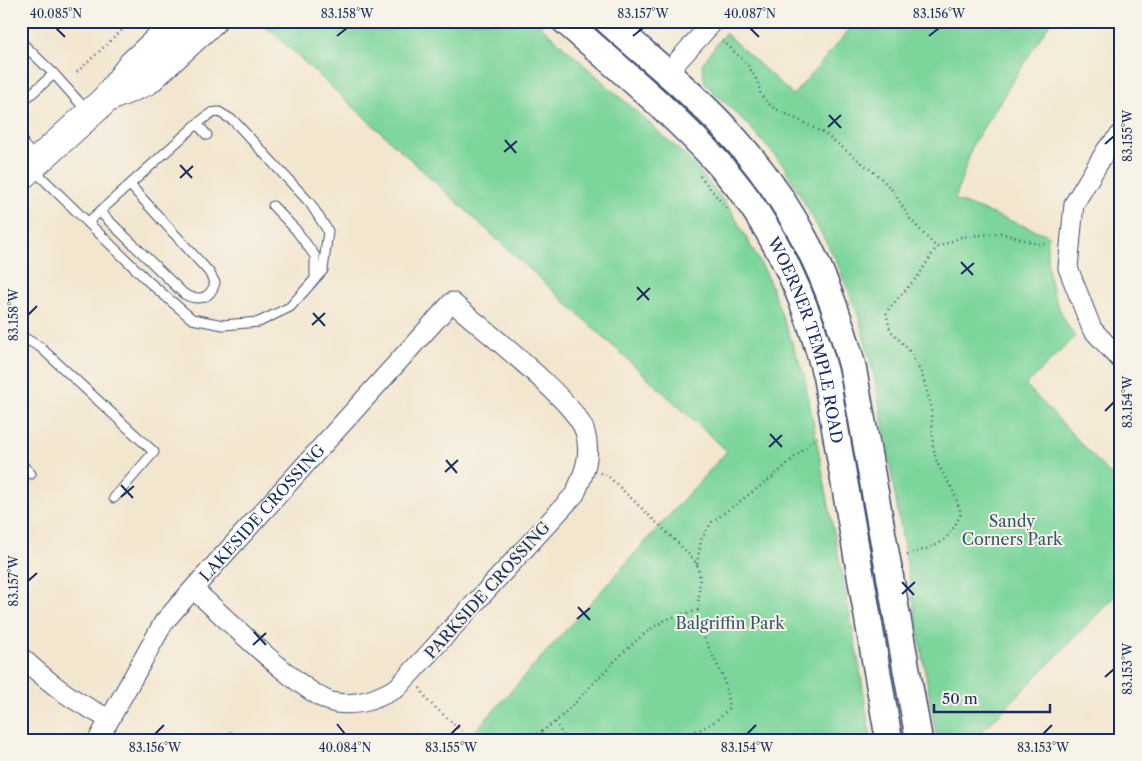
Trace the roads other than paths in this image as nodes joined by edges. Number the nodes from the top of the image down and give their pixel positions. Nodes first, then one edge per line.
1 (179, 21) edge
2 (212, 21) edge
3 (608, 21) edge
4 (714, 21) edge
5 (556, 26) edge
6 (21, 42) edge
7 (54, 74) junction
8 (666, 74) junction
9 (98, 106) junction
10 (21, 114) edge
11 (197, 124) junction
12 (21, 130) edge
13 (1121, 134) edge
14 (207, 135) dead end
15 (30, 168) edge
16 (130, 185) junction
17 (273, 206) dead end
18 (101, 213) junction
19 (87, 223) junction
20 (315, 278) junction
21 (452, 302) joint
22 (21, 336) edge
23 (1121, 360) edge
24 (21, 464) edge
25 (31, 474) dead end
26 (114, 498) dead end
27 (193, 589) junction
28 (21, 657) edge
29 (110, 719) junction
30 (98, 740) edge
31 (889, 740) edge
32 (919, 740) edge

1 - 9 main road
2 - 9 main road
3 - 8 main road, WOERNER TEMPLE ROAD
4 - 8 street
5 - 31 main road, WOERNER TEMPLE ROAD
6 - 7 lane
7 - 9 lane
7 - 10 lane
8 - 32 main road, WOERNER TEMPLE ROAD
9 - 15 main road
11 - 14 lane
11 - 16 lane
11 - 20 lane
12 - 15 lane
13 - 23 street
15 - 19 lane
16 - 18 lane
16 - 18 lane
17 - 20 lane
18 - 19 lane
19 - 20 lane
21 - 27 street, LAKESIDE CROSSING
21 - 27 street, PARKSIDE CROSSING
22 - 26 lane
24 - 25 lane
27 - 29 street, LAKESIDE CROSSING
28 - 29 street
29 - 30 street, LAKESIDE CROSSING

